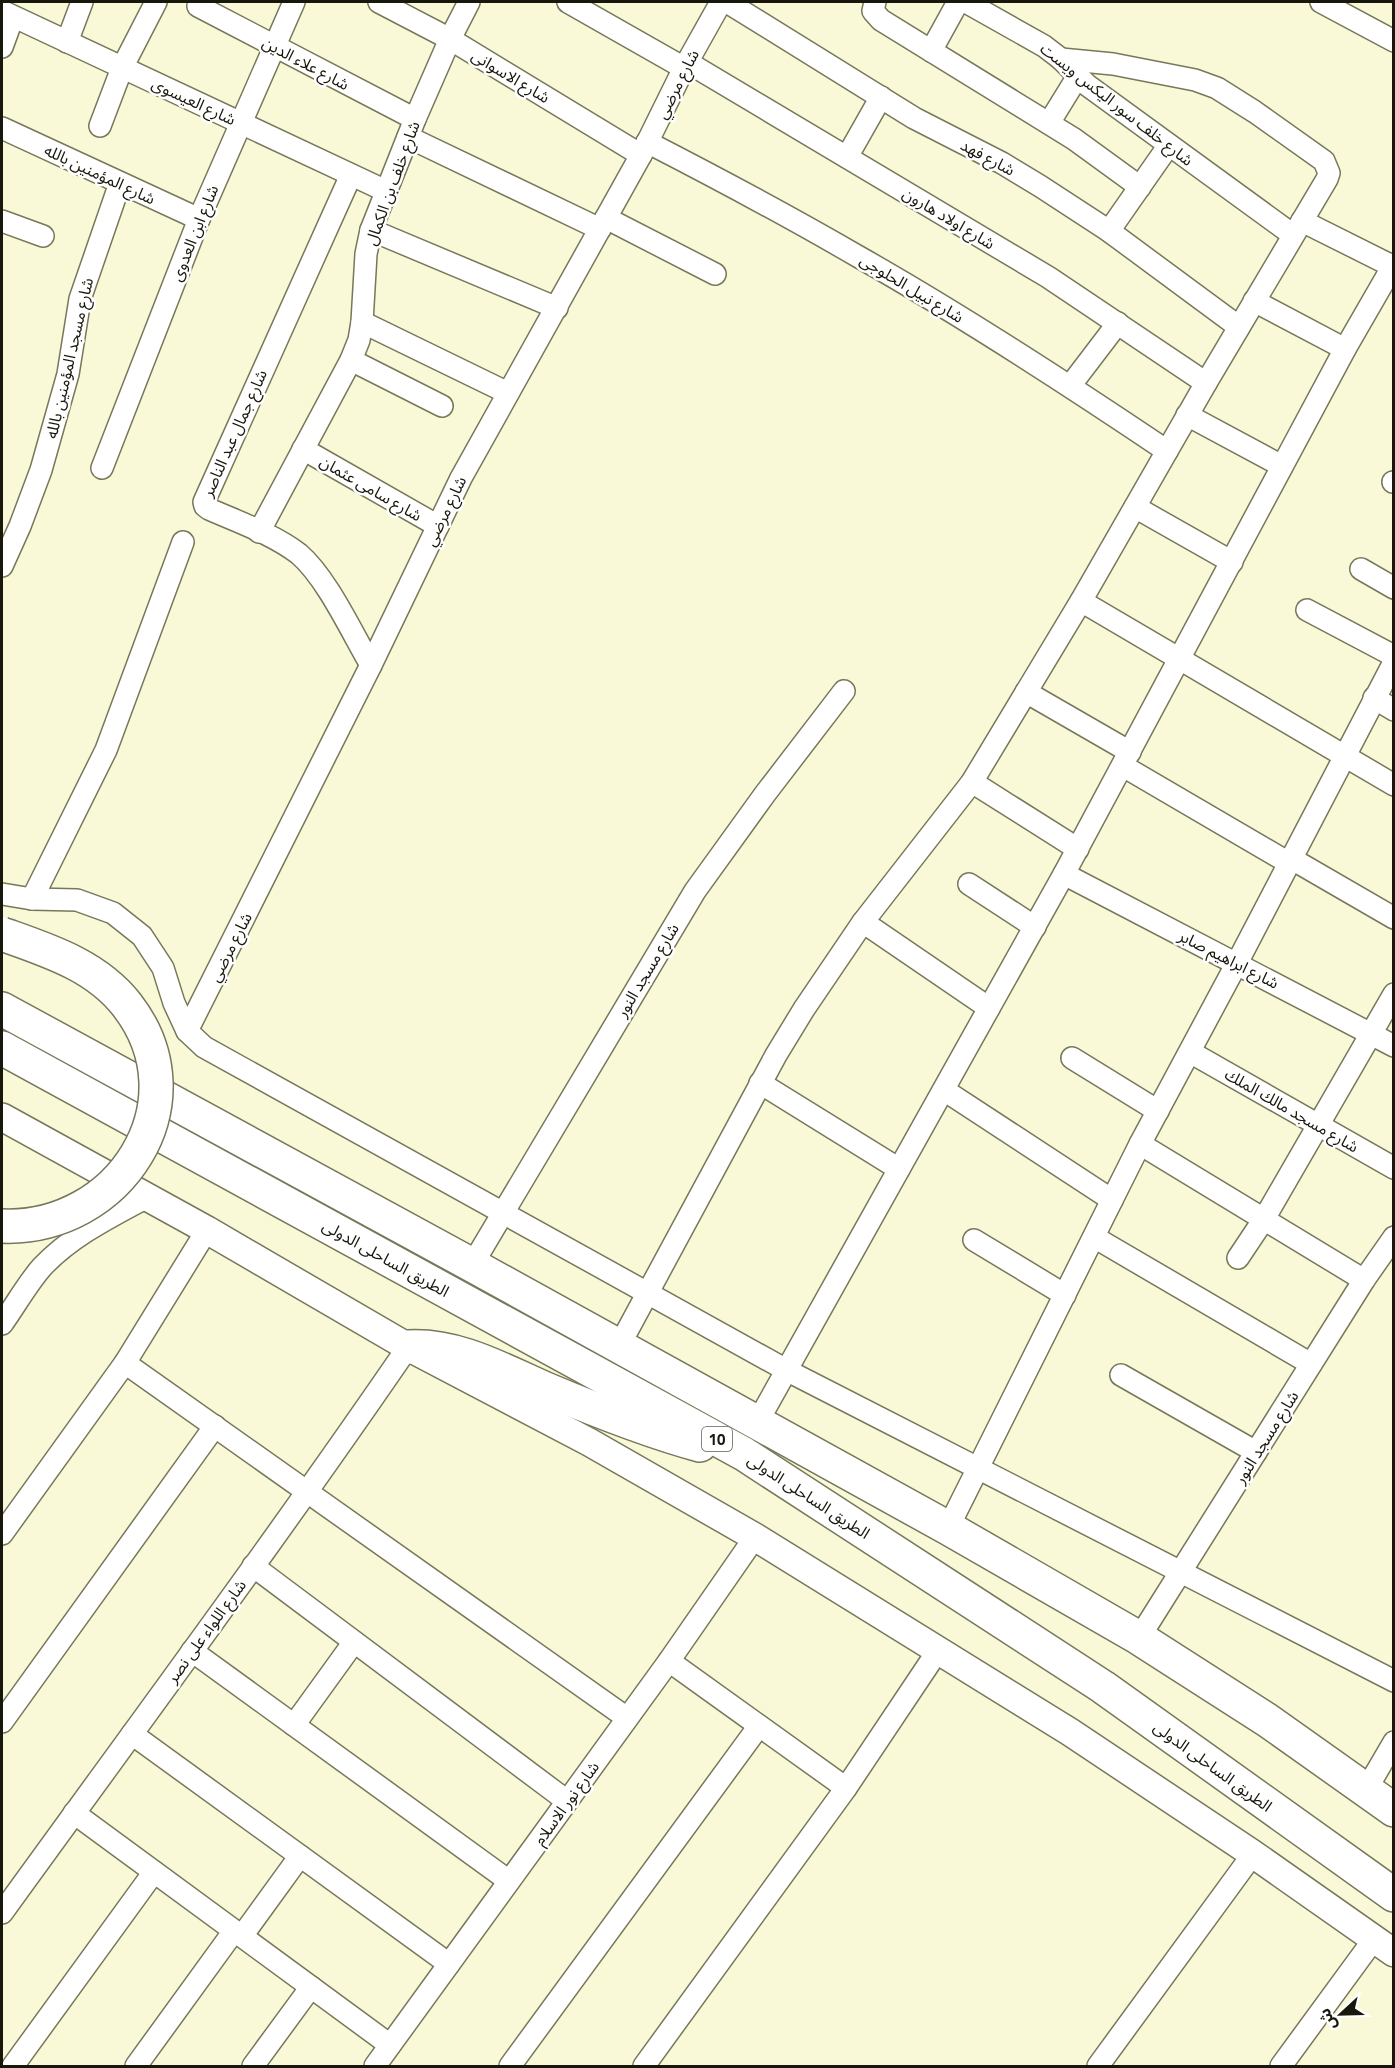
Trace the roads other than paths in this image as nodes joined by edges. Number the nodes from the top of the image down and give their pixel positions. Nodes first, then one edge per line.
1 (82, 2) edge
2 (156, 2) edge
3 (294, 2) edge
4 (379, 2) edge
5 (469, 2) edge
6 (568, 2) edge
7 (721, 2) edge
8 (727, 2) edge
9 (875, 2) edge
10 (958, 2) edge
11 (966, 2) edge
12 (1321, 2) edge
13 (198, 6) dead end
14 (7, 14) edge
15 (450, 39) junction
16 (1394, 41) edge
17 (67, 42) junction
18 (274, 46) junction
19 (2, 47) edge
20 (931, 51) junction
21 (1061, 58) junction
22 (685, 65) junction
23 (122, 68) junction
24 (1078, 76) junction
25 (881, 97) junction
26 (1049, 123) junction
27 (241, 124) junction
28 (100, 126) dead end
29 (2, 128) edge
30 (411, 128) junction
31 (1169, 145) junction
32 (644, 149) junction
33 (847, 157) junction
34 (351, 175) junction
35 (120, 183) junction
36 (1140, 187) junction
37 (386, 192) junction
38 (199, 219) junction
39 (2, 220) edge
40 (603, 224) junction
41 (1297, 228) junction
42 (371, 230) junction
43 (1109, 231) junction
44 (43, 236) dead end
45 (1393, 265) edge
46 (715, 273) dead end
47 (1254, 301) junction
48 (557, 308) junction
49 (362, 322) junction
50 (1118, 323) junction
51 (1239, 327) junction
52 (1345, 349) junction
53 (351, 360) junction
54 (1206, 383) junction
55 (1070, 386) junction
56 (508, 393) junction
57 (442, 406) dead end
58 (1187, 415) junction
59 (303, 449) junction
60 (1167, 451) junction
61 (1282, 466) junction
62 (102, 468) dead end
63 (1135, 507) junction
64 (438, 526) junction
65 (259, 532) junction
66 (183, 542) dead end
67 (1232, 562) junction
68 (2, 566) edge
69 (1361, 569) dead end
70 (1394, 588) edge
71 (1081, 601) junction
72 (1307, 610) dead end
73 (1394, 656) edge
74 (1180, 659) junction
75 (1394, 662) edge
76 (371, 665) junction
77 (844, 691) dead end
78 (1026, 692) junction
79 (1374, 698) junction
80 (1394, 710) edge
81 (1343, 756) junction
82 (1126, 759) junction
83 (972, 782) junction
84 (1394, 785) edge
85 (1078, 849) junction
86 (1290, 861) junction
87 (1064, 874) junction
88 (969, 885) dead end
89 (2, 894) edge
90 (32, 898) junction
91 (1394, 918) edge
92 (863, 922) junction
93 (1035, 927) junction
94 (2, 934) edge
95 (1237, 963) junction
96 (1394, 994) edge
97 (989, 1008) junction
98 (2, 1010) edge
99 (187, 1031) junction
100 (1371, 1033) junction
101 (1394, 1046) edge
102 (2, 1048) edge
103 (1190, 1052) junction
104 (1072, 1058) dead end
105 (760, 1083) junction
106 (944, 1090) junction
107 (1158, 1111) junction
108 (2, 1117) edge
109 (1318, 1125) junction
110 (1140, 1144) junction
111 (1394, 1168) edge
112 (899, 1169) junction
113 (147, 1197) junction
114 (1112, 1200) junction
115 (504, 1212) junction
116 (1264, 1219) junction
117 (2, 1226) edge
118 (207, 1230) junction
119 (1394, 1237) edge
120 (1094, 1238) junction
121 (974, 1240) dead end
122 (1238, 1258) dead end
123 (472, 1265) junction
124 (1364, 1280) junction
125 (647, 1294) junction
126 (1065, 1295) junction
127 (2, 1324) edge
128 (619, 1346) junction
129 (408, 1347) junction
130 (125, 1363) junction
131 (1311, 1364) junction
132 (788, 1371) junction
133 (1121, 1375) dead end
134 (758, 1423) junction
135 (215, 1426) junction
136 (1256, 1452) junction
137 (744, 1454) junction
138 (978, 1468) junction
139 (308, 1492) junction
140 (948, 1528) junction
141 (2, 1534) edge
142 (755, 1537) junction
143 (253, 1566) junction
144 (1180, 1572) junction
145 (1139, 1638) junction
146 (354, 1642) junction
147 (939, 1649) junction
148 (192, 1651) junction
149 (669, 1661) junction
150 (1394, 1681) edge
151 (627, 1718) junction
152 (2, 1722) edge
153 (294, 1725) junction
154 (759, 1726) junction
155 (132, 1734) junction
156 (1394, 1742) edge
157 (846, 1788) junction
158 (567, 1802) junction
159 (1386, 1804) edge
160 (74, 1813) junction
161 (1252, 1854) junction
162 (300, 1856) junction
163 (154, 1872) junction
164 (509, 1881) junction
165 (1394, 1895) edge
166 (2, 1913) edge
167 (238, 1934) junction
168 (1384, 1946) edge
169 (449, 1964) junction
170 (310, 1987) junction
171 (390, 2045) junction
172 (13, 2067) edge
173 (136, 2067) edge
174 (253, 2067) edge
175 (375, 2067) edge
176 (510, 2067) edge
177 (644, 2067) edge
178 (1098, 2067) edge
179 (1281, 2067) edge

1 - 17 street
2 - 23 street
3 - 18 street, شارع ابن العدوى
4 - 15 street, شارع الاسوانى
5 - 15 street, شارع خلف بن الكمال
6 - 22 street, شارع اولاد هارون
7 - 22 street, شارع مرضي
8 - 25 street, شارع فهد
9 - 20 street
10 - 20 street
11 - 21 street, شارع خلف سور اليكس ويست
12 - 16 street
13 - 18 street, شارع علاء الدين
14 - 17 street, شارع العيسوى
14 - 19 street
15 - 30 street, شارع خلف بن الكمال
15 - 32 street, شارع الاسوانى
17 - 23 street, شارع العيسوى
18 - 27 street, شارع ابن العدوى
18 - 30 street, شارع علاء الدين
20 - 26 street
21 - 24 street, شارع خلف سور اليكس ويست
21 - 41 street
22 - 32 street, شارع مرضي
22 - 33 street, شارع اولاد هارون
23 - 27 street, شارع العيسوى
23 - 28 street
24 - 26 street
24 - 31 street, شارع خلف سور اليكس ويست
25 - 33 street
25 - 43 street, شارع فهد
26 - 36 street
27 - 34 street, شارع العيسوى
27 - 38 street, شارع ابن العدوى
29 - 35 street, شارع المؤمنين بالله
30 - 37 street, شارع خلف بن الكمال
30 - 40 street, شارع علاء الدين
31 - 36 street
31 - 41 street, شارع خلف سور اليكس ويست
32 - 40 street, شارع مرضي
32 - 55 street, شارع نبيل الحلوجى
33 - 50 street, شارع اولاد هارون
34 - 37 street, شارع العيسوى
34 - 65 street, شارع جمال عبد الناصر
35 - 38 street, شارع المؤمنين بالله
35 - 68 street, شارع مسجد المؤمنين بالله
36 - 43 street
37 - 42 street, شارع خلف بن الكمال
38 - 62 street, شارع ابن العدوى
39 - 44 street
40 - 46 street, شارع علاء الدين
40 - 48 street, شارع مرضي
41 - 45 street, شارع خلف سور اليكس ويست
41 - 47 street
42 - 48 street
42 - 49 street, شارع خلف بن الكمال
43 - 51 street, شارع فهد
45 - 52 street
47 - 51 street
47 - 52 street
48 - 56 street, شارع مرضي
49 - 53 street, شارع خلف بن الكمال
49 - 56 street
50 - 54 street, شارع اولاد هارون
50 - 55 street
51 - 54 street
52 - 61 street
53 - 57 street
53 - 59 street, شارع خلف بن الكمال
54 - 58 street
55 - 60 street, شارع نبيل الحلوجى
56 - 64 street, شارع مرضي
58 - 60 street
58 - 61 street
59 - 64 street, شارع سامى عثمان
59 - 65 street, شارع خلف بن الكمال
60 - 63 street
61 - 67 street
63 - 67 street
63 - 71 street
64 - 76 street, شارع مرضي
65 - 76 street, شارع جمال عبد الناصر
66 - 90 street
67 - 74 street
69 - 70 street
71 - 74 street
71 - 78 street
72 - 73 street
74 - 81 street
74 - 82 street
75 - 79 street
76 - 99 street, شارع مرضي
77 - 115 street, شارع مسجد النور
78 - 82 street
78 - 83 street
79 - 80 street
79 - 81 street
81 - 84 street
81 - 86 street
82 - 85 street
82 - 86 street
83 - 85 street
83 - 92 street
85 - 87 street
86 - 91 street
86 - 95 street
87 - 93 street
87 - 95 street, شارع ابراهيم صابر
88 - 93 street
89 - 90 street
90 - 99 street
92 - 97 street
92 - 105 street
93 - 97 street
94 - 117 highway, bridge
95 - 100 street, شارع ابراهيم صابر
95 - 103 street
96 - 100 street
97 - 106 street
98 - 123 highway, الطريق الساحلى الدولى / 10
99 - 115 street
100 - 101 street, شارع ابراهيم صابر
100 - 109 street
102 - 137 highway, الطريق الساحلى الدولى / 10
103 - 107 street
103 - 109 street, شارع مسجد مالك الملك
104 - 107 street
105 - 112 street
105 - 125 street
106 - 112 street
106 - 114 street
107 - 110 street
108 - 113 street
109 - 111 street, شارع مسجد مالك الملك
109 - 116 street
110 - 114 street
110 - 116 street
112 - 132 street
113 - 118 street
113 - 127 street
114 - 120 street
115 - 123 street, شارع مسجد النور
115 - 125 street
116 - 122 street
116 - 124 street
118 - 129 street
118 - 130 street
119 - 124 street, شارع مسجد النور
120 - 126 street
120 - 131 street
121 - 126 street
123 - 128 highway, الطريق الساحلى الدولى / 10
124 - 131 street, شارع مسجد النور
125 - 128 street
125 - 132 street
126 - 138 street
128 - 134 highway, الطريق الساحلى الدولى / 10
129 - 137 highway
129 - 139 street, شارع اللواء على نصر
129 - 142 street
130 - 135 street
130 - 141 street
131 - 136 street, شارع مسجد النور
132 - 134 street
132 - 138 street
133 - 136 street
134 - 140 highway, الطريق الساحلى الدولى / 10
135 - 139 street
135 - 152 street
136 - 144 street, شارع مسجد النور
137 - 165 highway, الطريق الساحلى الدولى / 10
138 - 140 street
138 - 144 street
139 - 143 street, شارع اللواء على نصر
139 - 151 street
140 - 145 highway, الطريق الساحلى الدولى / 10
142 - 147 street
142 - 149 street, شارع نور الاسلام
143 - 146 street
143 - 148 street, شارع اللواء على نصر
144 - 145 street, شارع مسجد النور
144 - 150 street
145 - 159 highway, الطريق الساحلى الدولى / 10
146 - 153 street
146 - 158 street
147 - 157 street
147 - 161 street
148 - 153 street
148 - 155 street, شارع اللواء على نصر
149 - 151 street, شارع نور الاسلام
149 - 154 street
151 - 158 street, شارع نور الاسلام
153 - 164 street
154 - 157 street
154 - 176 street
155 - 160 street, شارع اللواء على نصر
155 - 162 street
156 - 159 street
157 - 177 street
158 - 164 street, شارع نور الاسلام
160 - 163 street
160 - 166 street, شارع اللواء على نصر
161 - 168 street
161 - 178 street
162 - 167 street
162 - 169 street
163 - 167 street
163 - 172 street
164 - 169 street, شارع نور الاسلام
167 - 170 street
167 - 173 street
168 - 179 street
169 - 171 street, شارع نور الاسلام
170 - 171 street
170 - 174 street
171 - 175 street, شارع نور الاسلام

